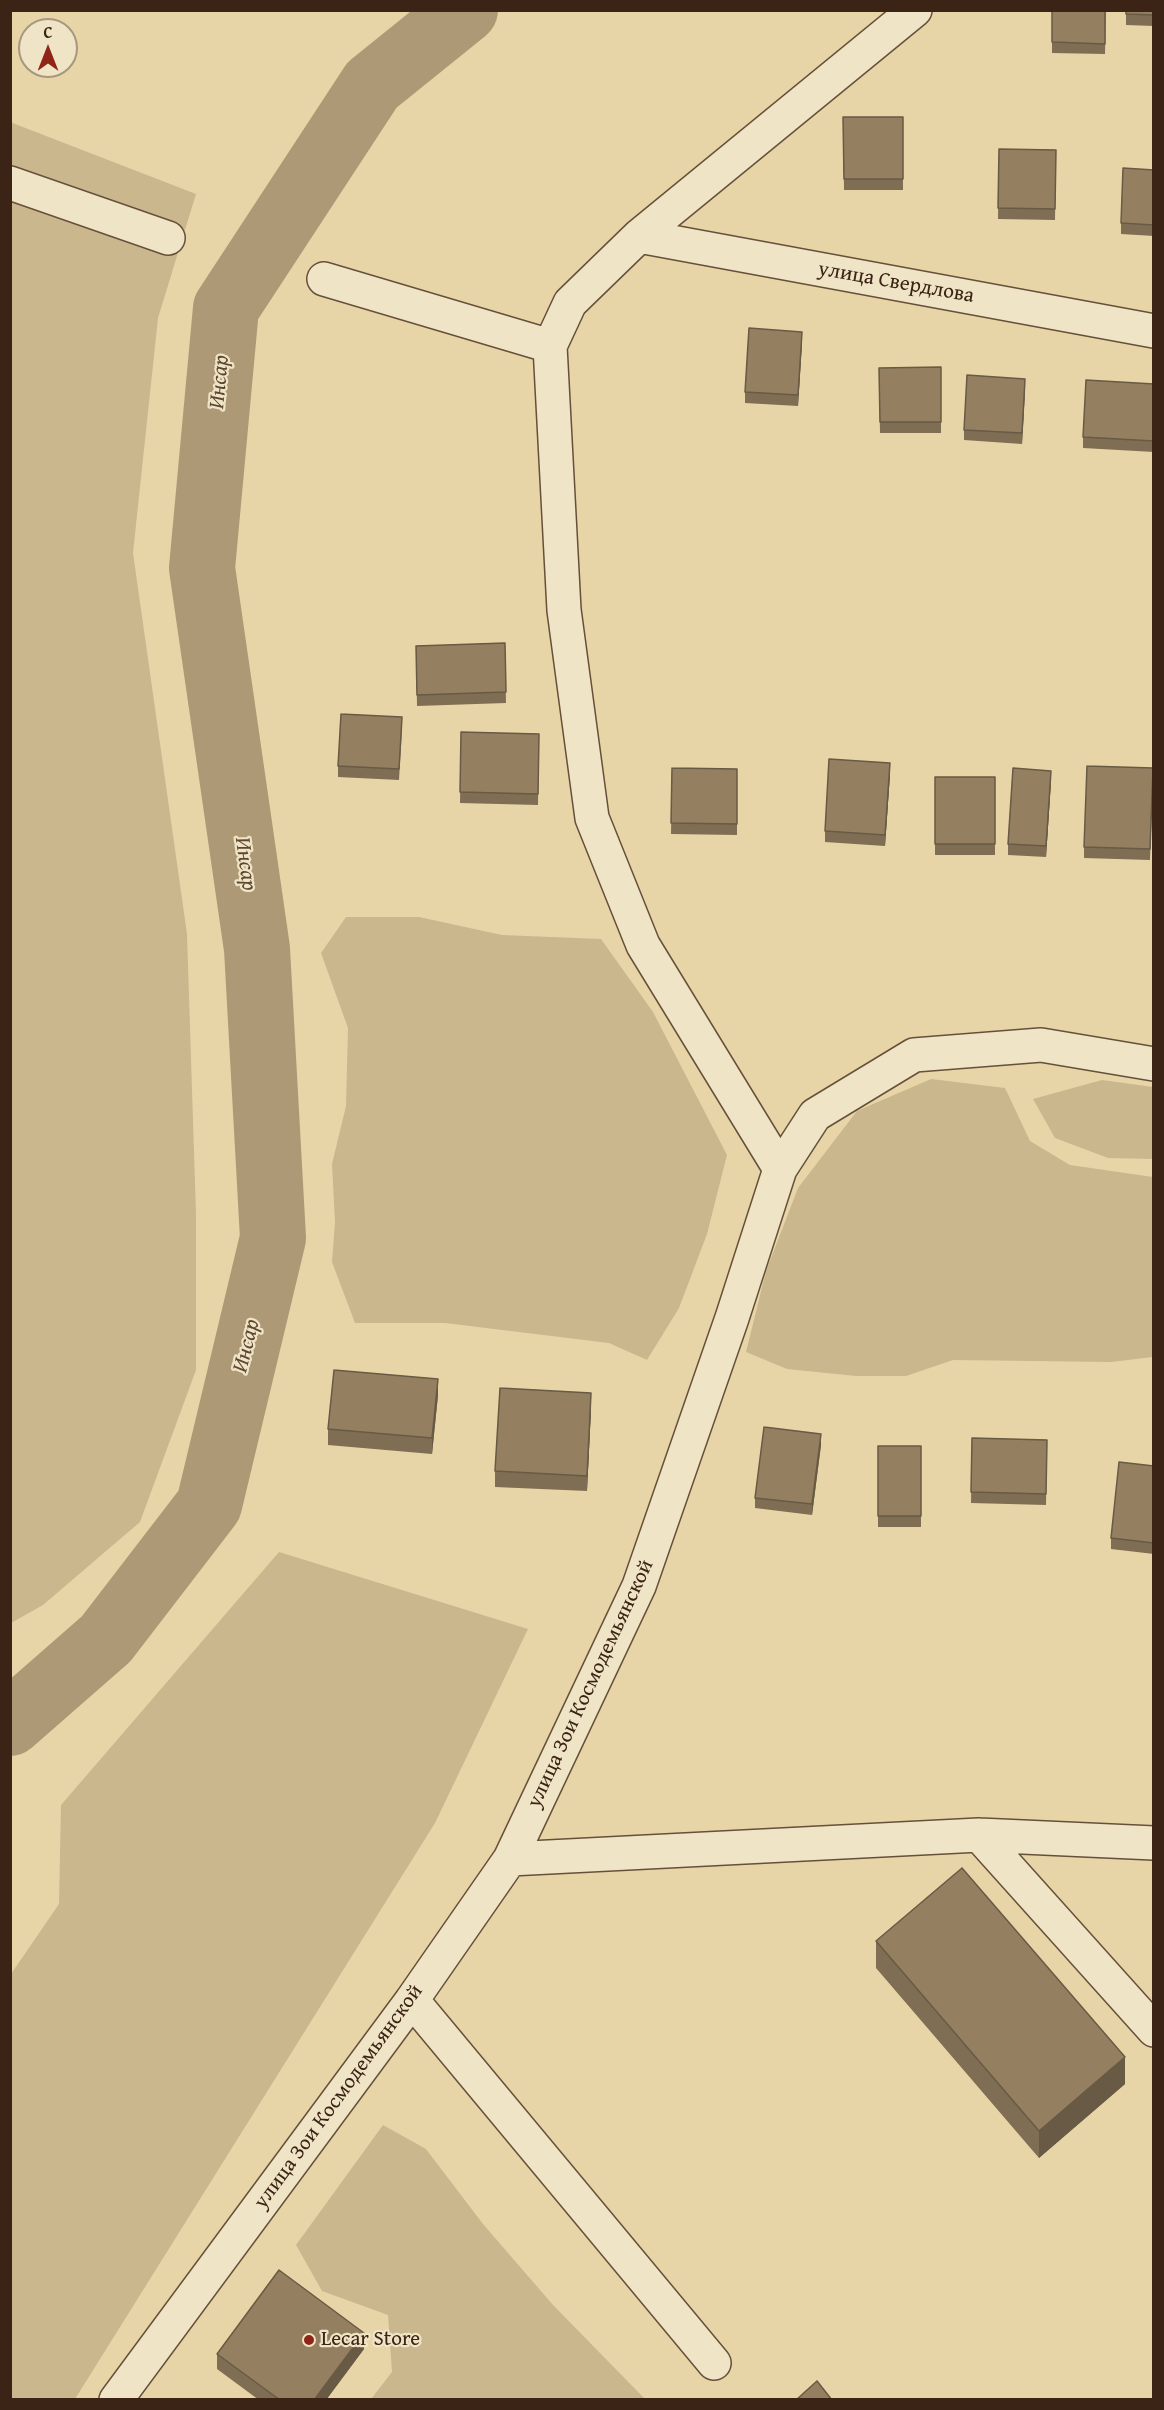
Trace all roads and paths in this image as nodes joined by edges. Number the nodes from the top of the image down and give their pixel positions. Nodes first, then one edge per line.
1 (915, 10) edge
2 (10, 183) edge
3 (639, 236) junction
4 (168, 238) dead end
5 (324, 279) dead end
6 (1154, 331) edge
7 (550, 346) junction
8 (1154, 1064) edge
9 (780, 1169) junction
10 (979, 1835) junction
11 (1154, 1843) edge
12 (510, 1858) junction
13 (412, 2000) junction
14 (1154, 2030) edge
15 (714, 2363) dead end
16 (116, 2400) edge

1 - 3 street
2 - 4 street
3 - 6 street, улица Свердлова
3 - 7 street
5 - 7 street
7 - 9 street
8 - 9 street, улица Зои Космодемьянской
9 - 12 street, улица Зои Космодемьянской
10 - 11 street
10 - 12 street
10 - 14 street
12 - 13 street, улица Зои Космодемьянской
13 - 15 street
13 - 16 street, улица Зои Космодемьянской

